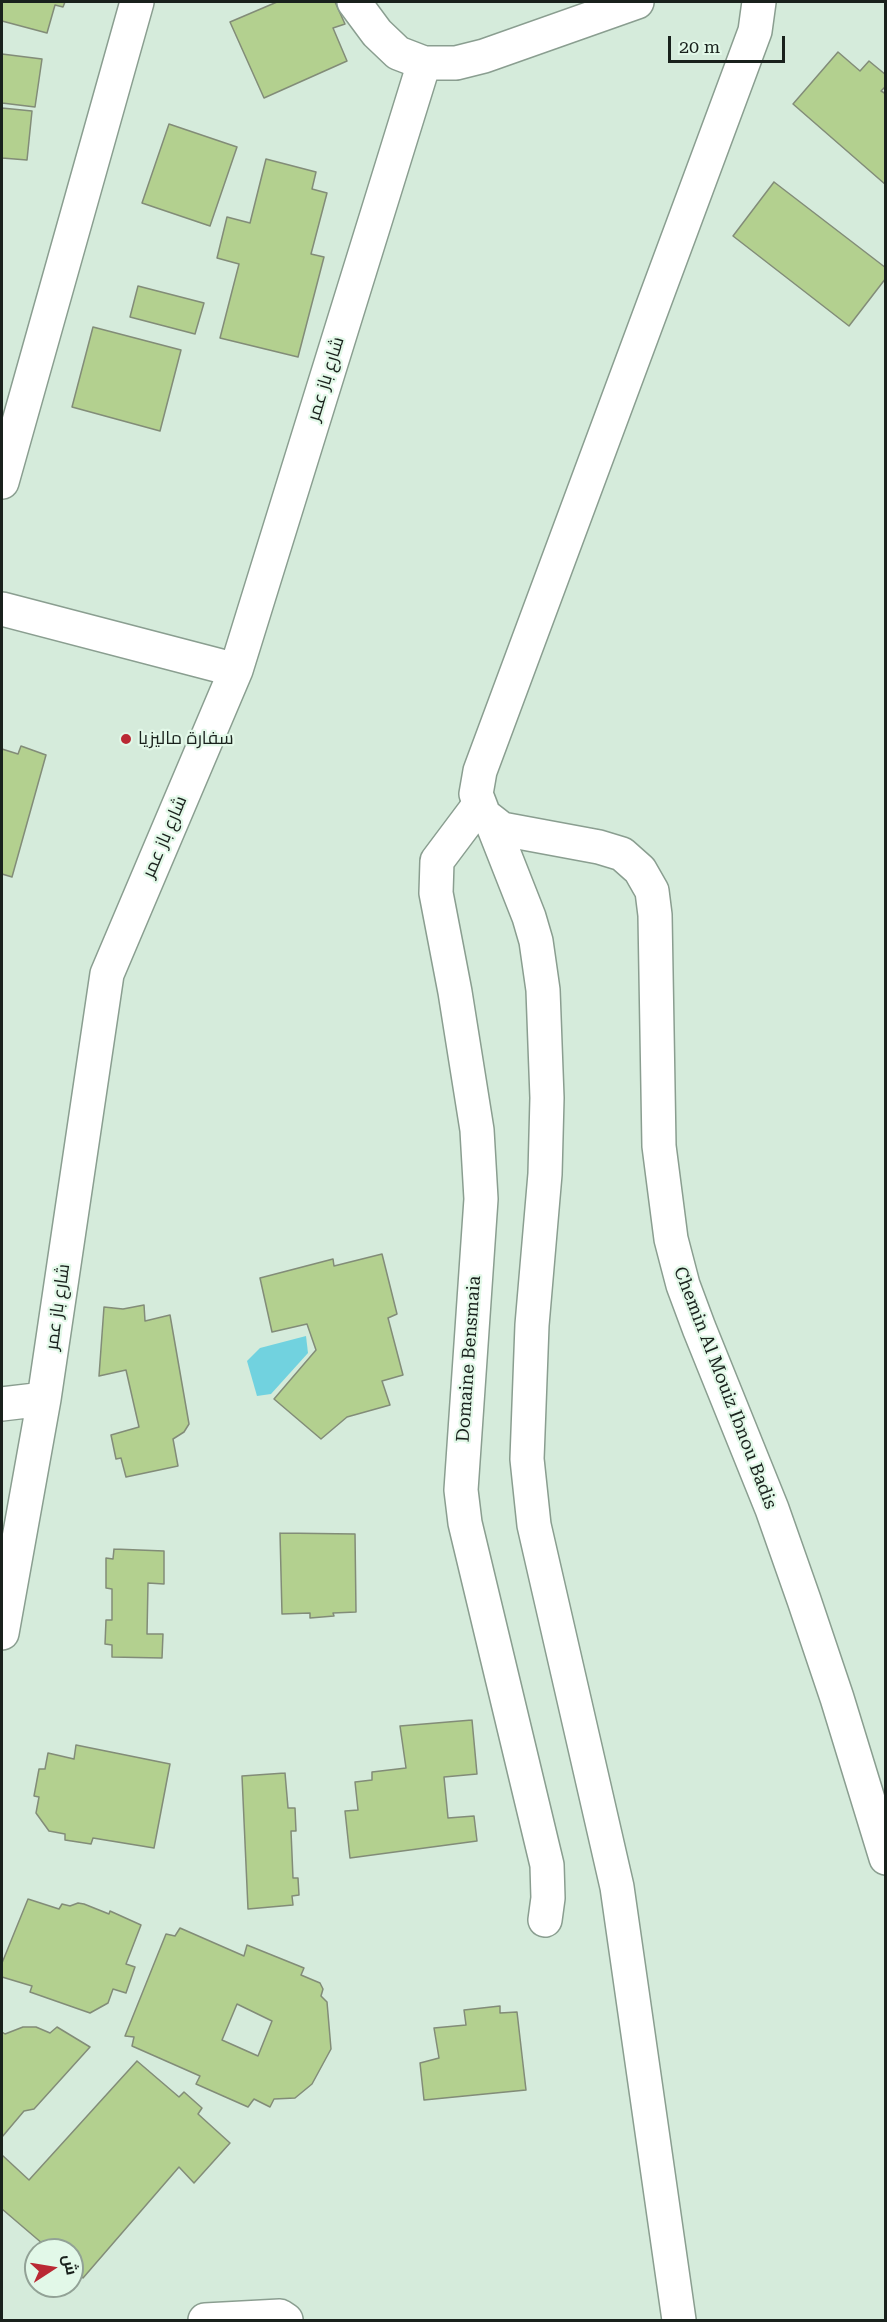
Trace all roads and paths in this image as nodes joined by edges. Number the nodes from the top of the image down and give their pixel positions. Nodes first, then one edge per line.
1 (137, 2) edge
2 (354, 2) edge
3 (637, 2) edge
4 (759, 2) edge
5 (424, 63) junction
6 (2, 482) edge
7 (2, 609) edge
8 (236, 670) junction
9 (485, 814) junction
10 (44, 1399) junction
11 (2, 1404) edge
12 (2, 1633) edge
13 (885, 1858) edge
14 (545, 1920) dead end
15 (205, 2320) edge
16 (286, 2320) edge
17 (679, 2320) edge

1 - 6 street
2 - 5 street
3 - 5 street
4 - 9 street
5 - 8 street, شارع باز عمر
7 - 8 street
8 - 10 street, شارع باز عمر
9 - 13 street, Chemin Al Mouiz Ibnou Badis
9 - 14 street, Domaine Bensmaia
9 - 17 street
10 - 11 street
10 - 12 street, شارع باز عمر
15 - 16 street

